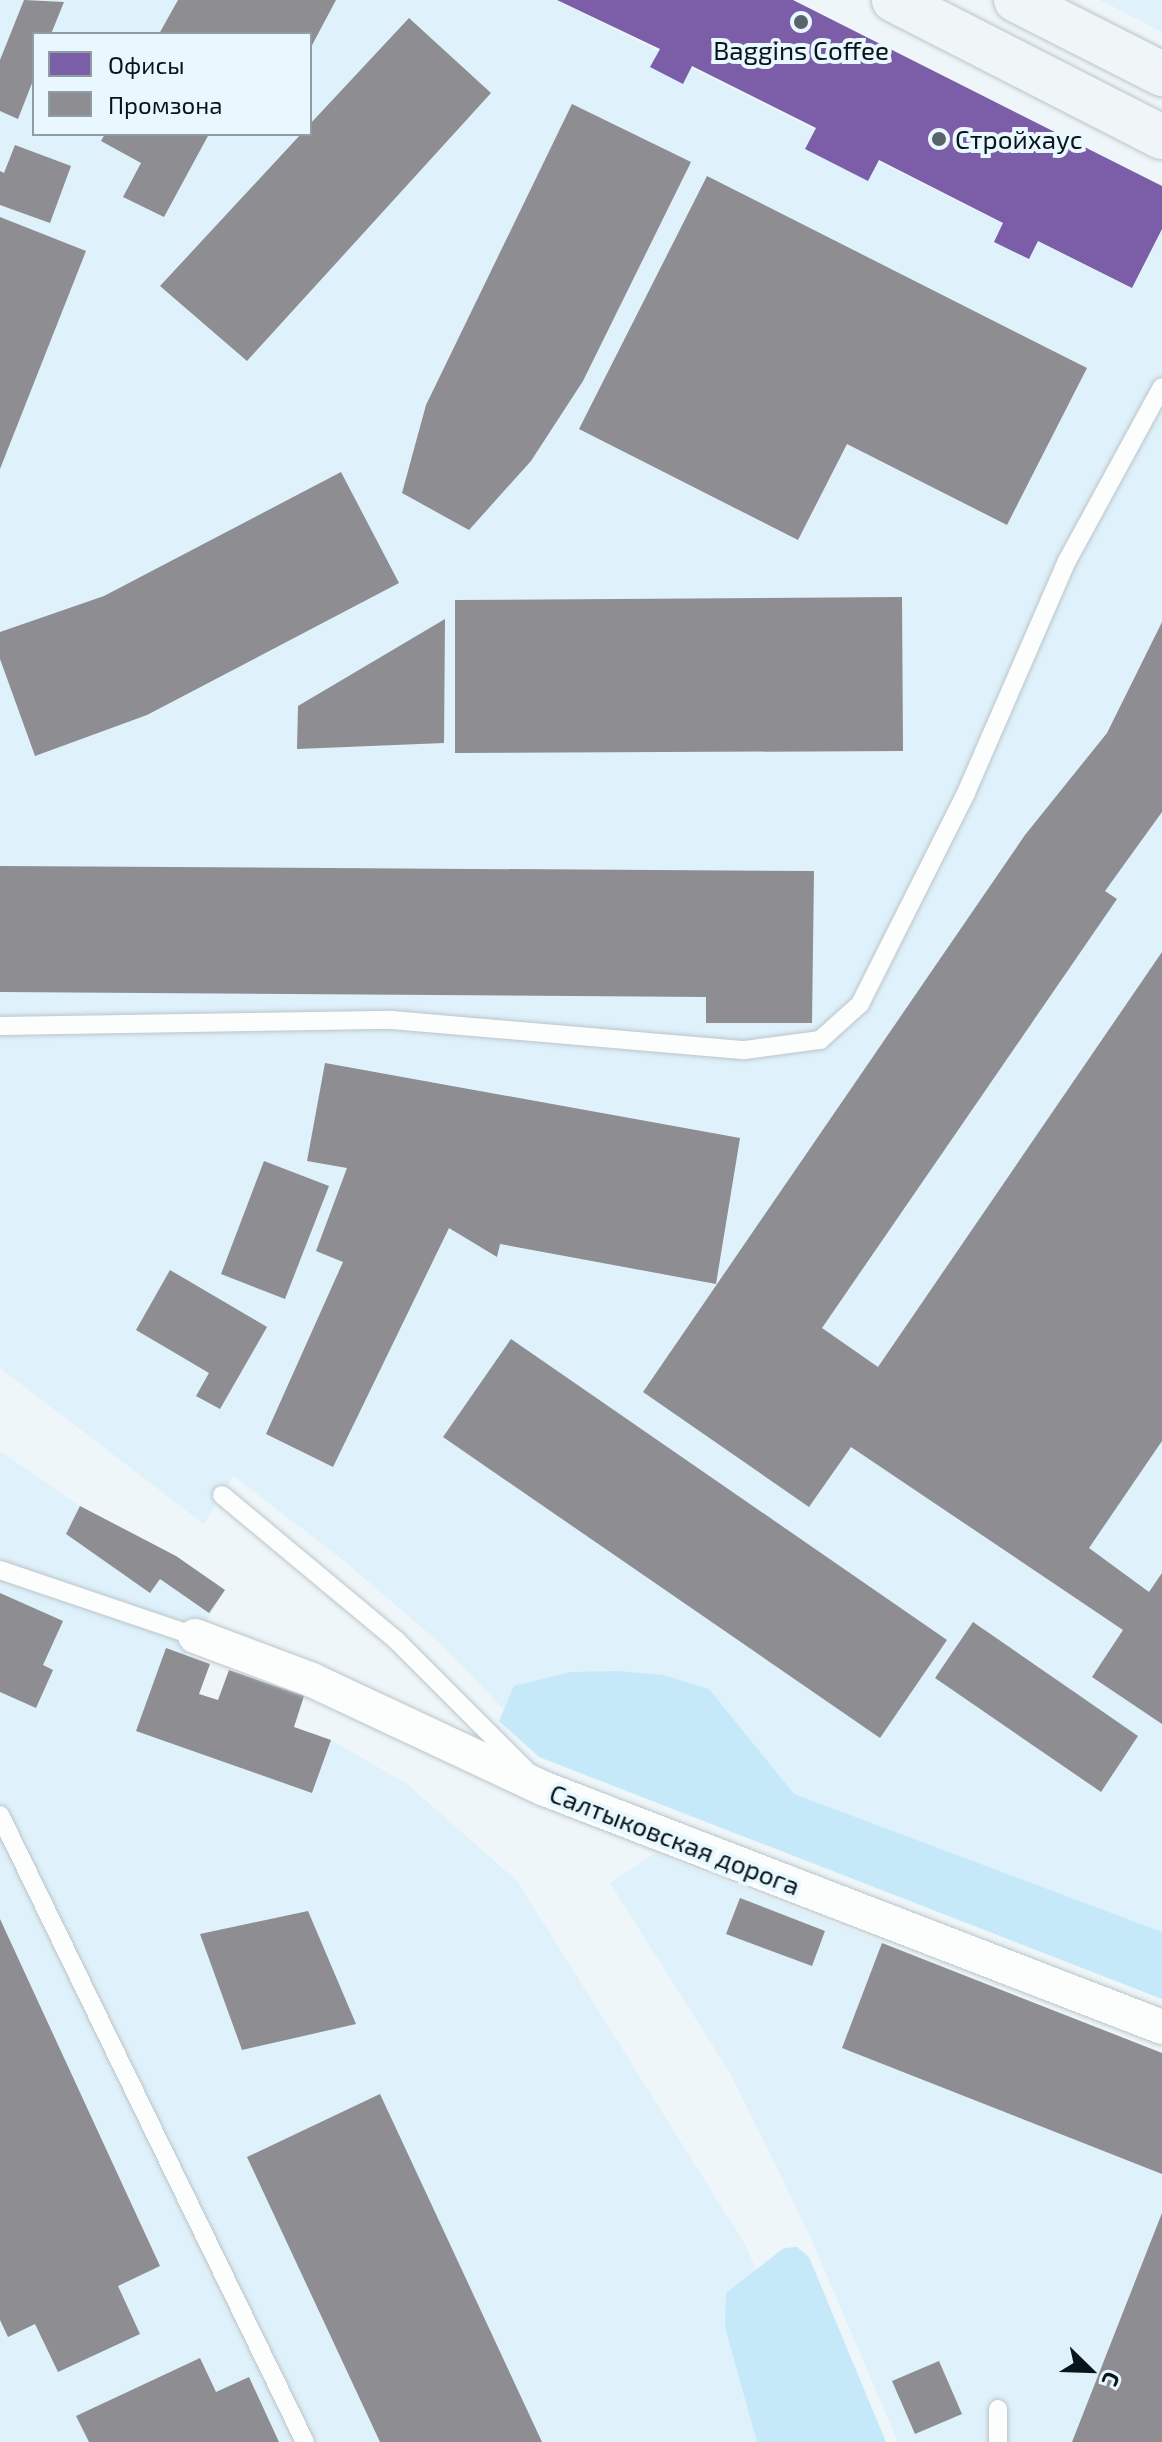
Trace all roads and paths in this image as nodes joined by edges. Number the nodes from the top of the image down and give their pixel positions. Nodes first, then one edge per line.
1 (894, 0) edge
2 (1016, 0) edge
3 (1162, 74) edge
4 (1162, 137) edge
5 (1162, 387) edge
6 (0, 1026) edge
7 (222, 1495) dead end
8 (0, 1570) edge
9 (195, 1636) joint
10 (545, 1789) junction
11 (0, 1815) edge
12 (1162, 2027) edge
13 (998, 2409) dead end
14 (305, 2442) edge
15 (998, 2442) edge

1 - 4 main road
2 - 3 main road
5 - 6 lane
7 - 10 lane
8 - 9 lane
9 - 10 street, Салтыковская дорога
10 - 12 street, Салтыковская дорога
11 - 14 lane
13 - 15 lane

